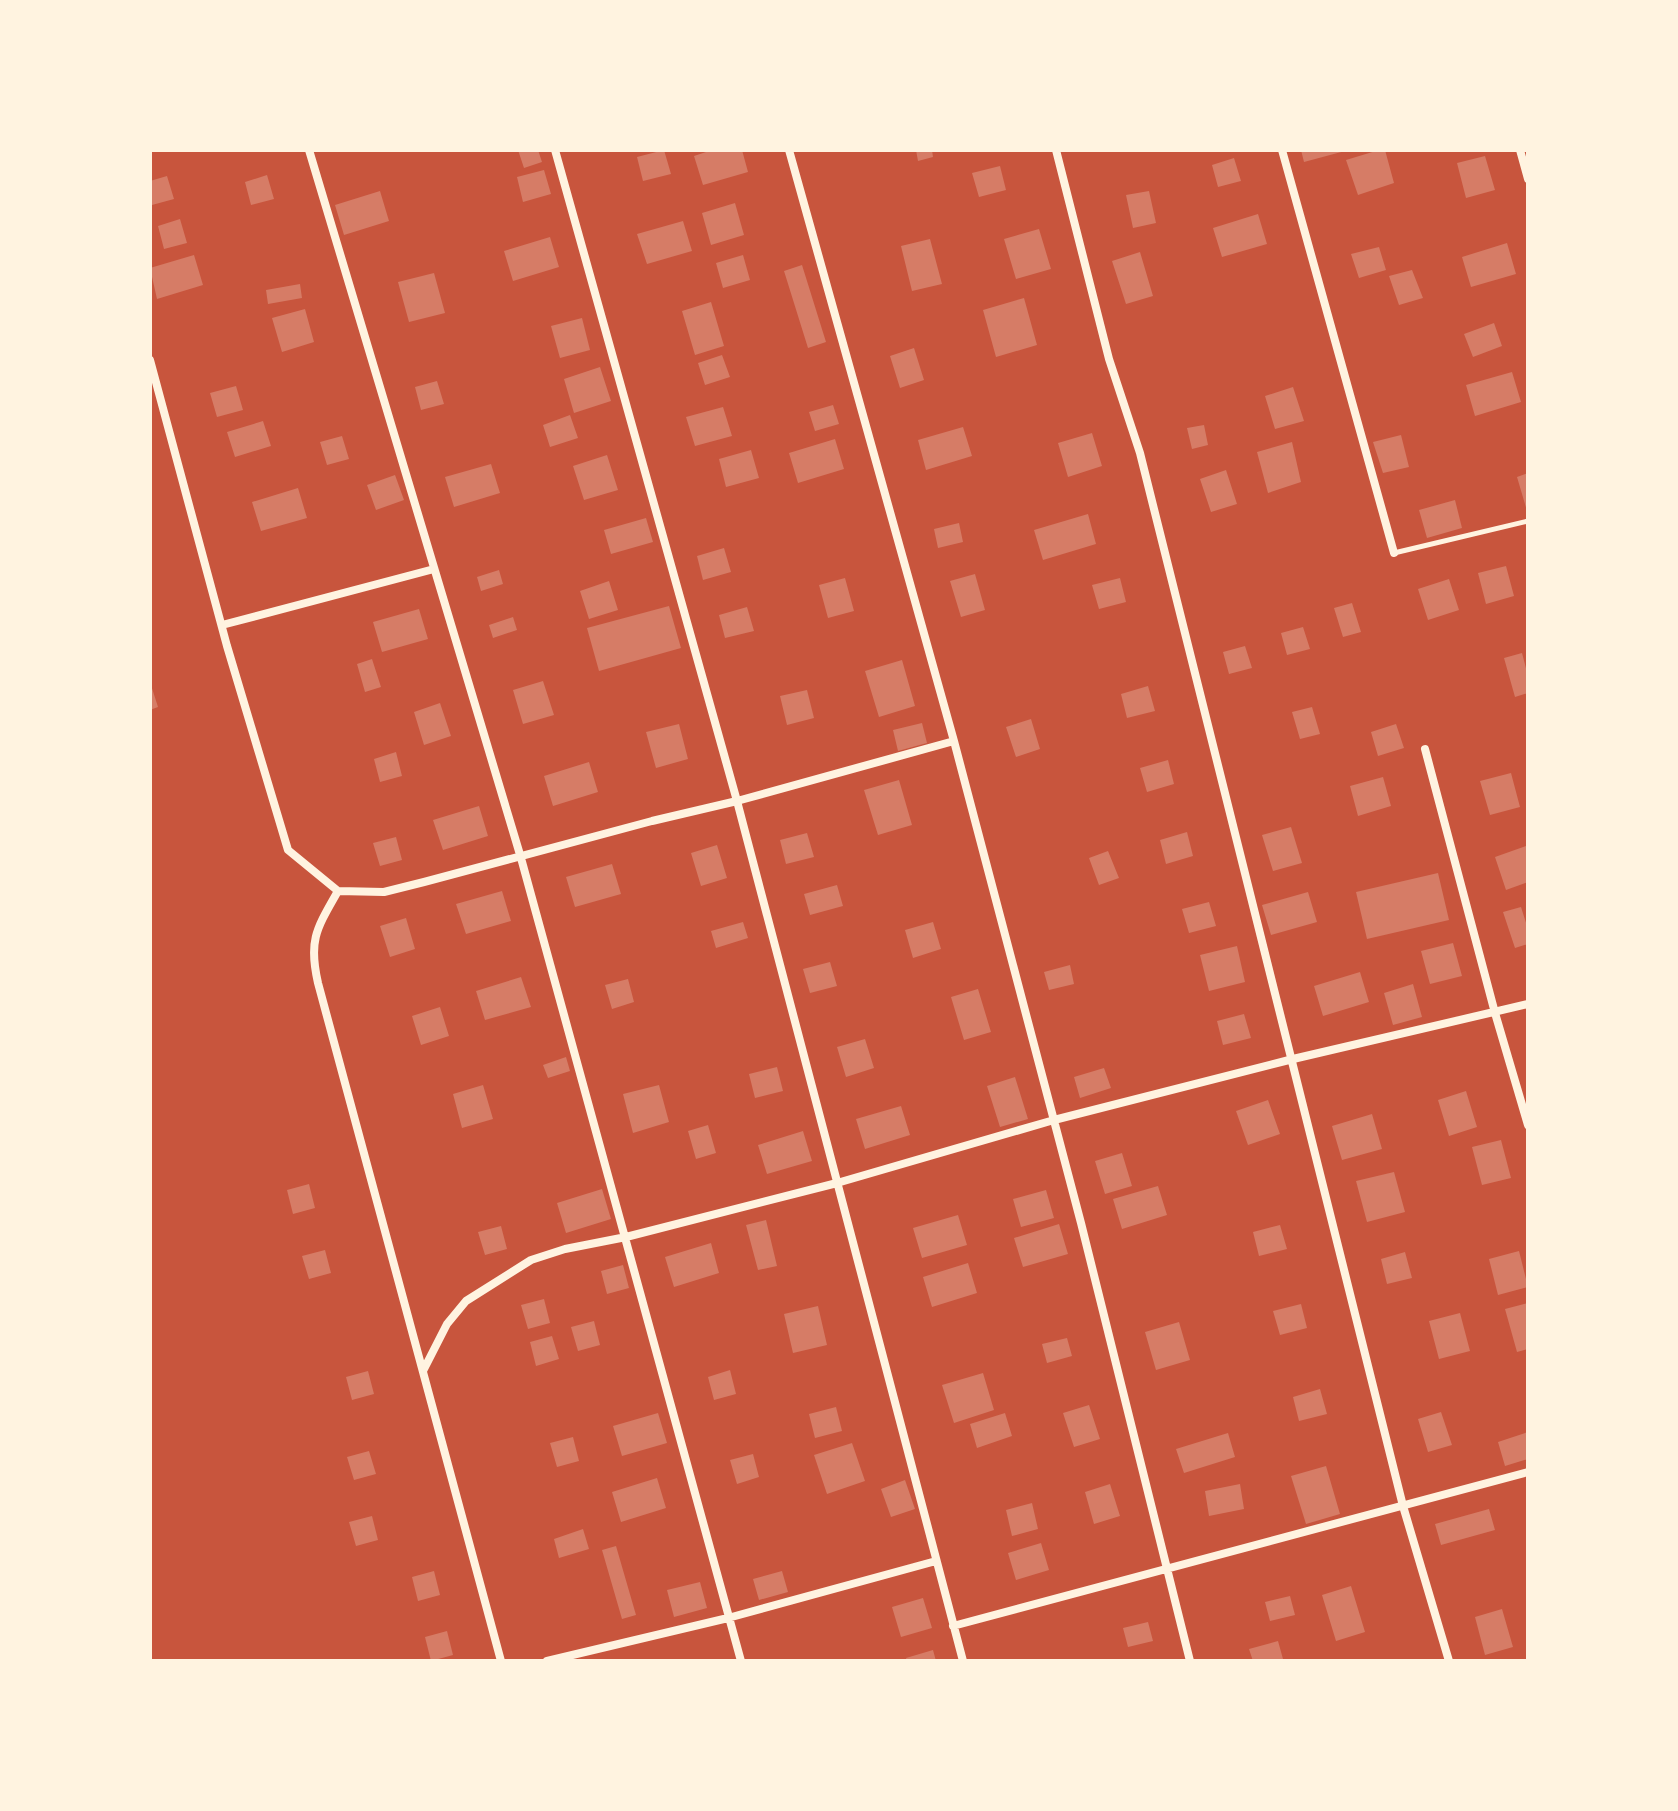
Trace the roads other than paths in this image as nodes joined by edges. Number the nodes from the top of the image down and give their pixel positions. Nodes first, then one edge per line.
1 (309, 150) edge
2 (555, 150) edge
3 (789, 150) edge
4 (1056, 150) edge
5 (1282, 150) edge
6 (1520, 150) edge
7 (1528, 177) edge
8 (150, 360) edge
9 (1528, 521) edge
10 (1394, 553) joint
11 (434, 569) junction
12 (222, 625) junction
13 (954, 741) junction
14 (1425, 749) dead end
15 (737, 801) junction
16 (521, 858) junction
17 (338, 891) junction
18 (1528, 1004) edge
19 (1495, 1013) junction
20 (1293, 1059) junction
21 (1054, 1120) junction
22 (1528, 1125) edge
23 (837, 1183) junction
24 (626, 1237) junction
25 (423, 1371) junction
26 (1528, 1472) edge
27 (1403, 1506) junction
28 (936, 1561) junction
29 (1167, 1569) junction
30 (728, 1618) junction
31 (953, 1626) junction
32 (501, 1661) edge
33 (547, 1661) edge
34 (741, 1661) edge
35 (963, 1661) edge
36 (1190, 1661) edge
37 (1449, 1661) edge

1 - 11 street
2 - 15 street
3 - 13 street
4 - 20 street
5 - 10 street
6 - 7 street
8 - 12 street
9 - 10 lane
11 - 12 street
11 - 16 street
12 - 17 street
13 - 15 street
13 - 21 street
14 - 19 street
15 - 16 street
15 - 23 street
16 - 17 street
16 - 24 street
17 - 25 street
18 - 19 street
19 - 20 street
19 - 22 street
20 - 21 street
20 - 27 street
21 - 23 street
21 - 29 street
23 - 24 street
23 - 28 street
24 - 25 street
24 - 30 street
25 - 32 street
26 - 27 street
27 - 29 street
27 - 37 street
28 - 30 street
28 - 31 street
29 - 31 street
29 - 36 street
30 - 33 street
30 - 34 street
31 - 35 street

